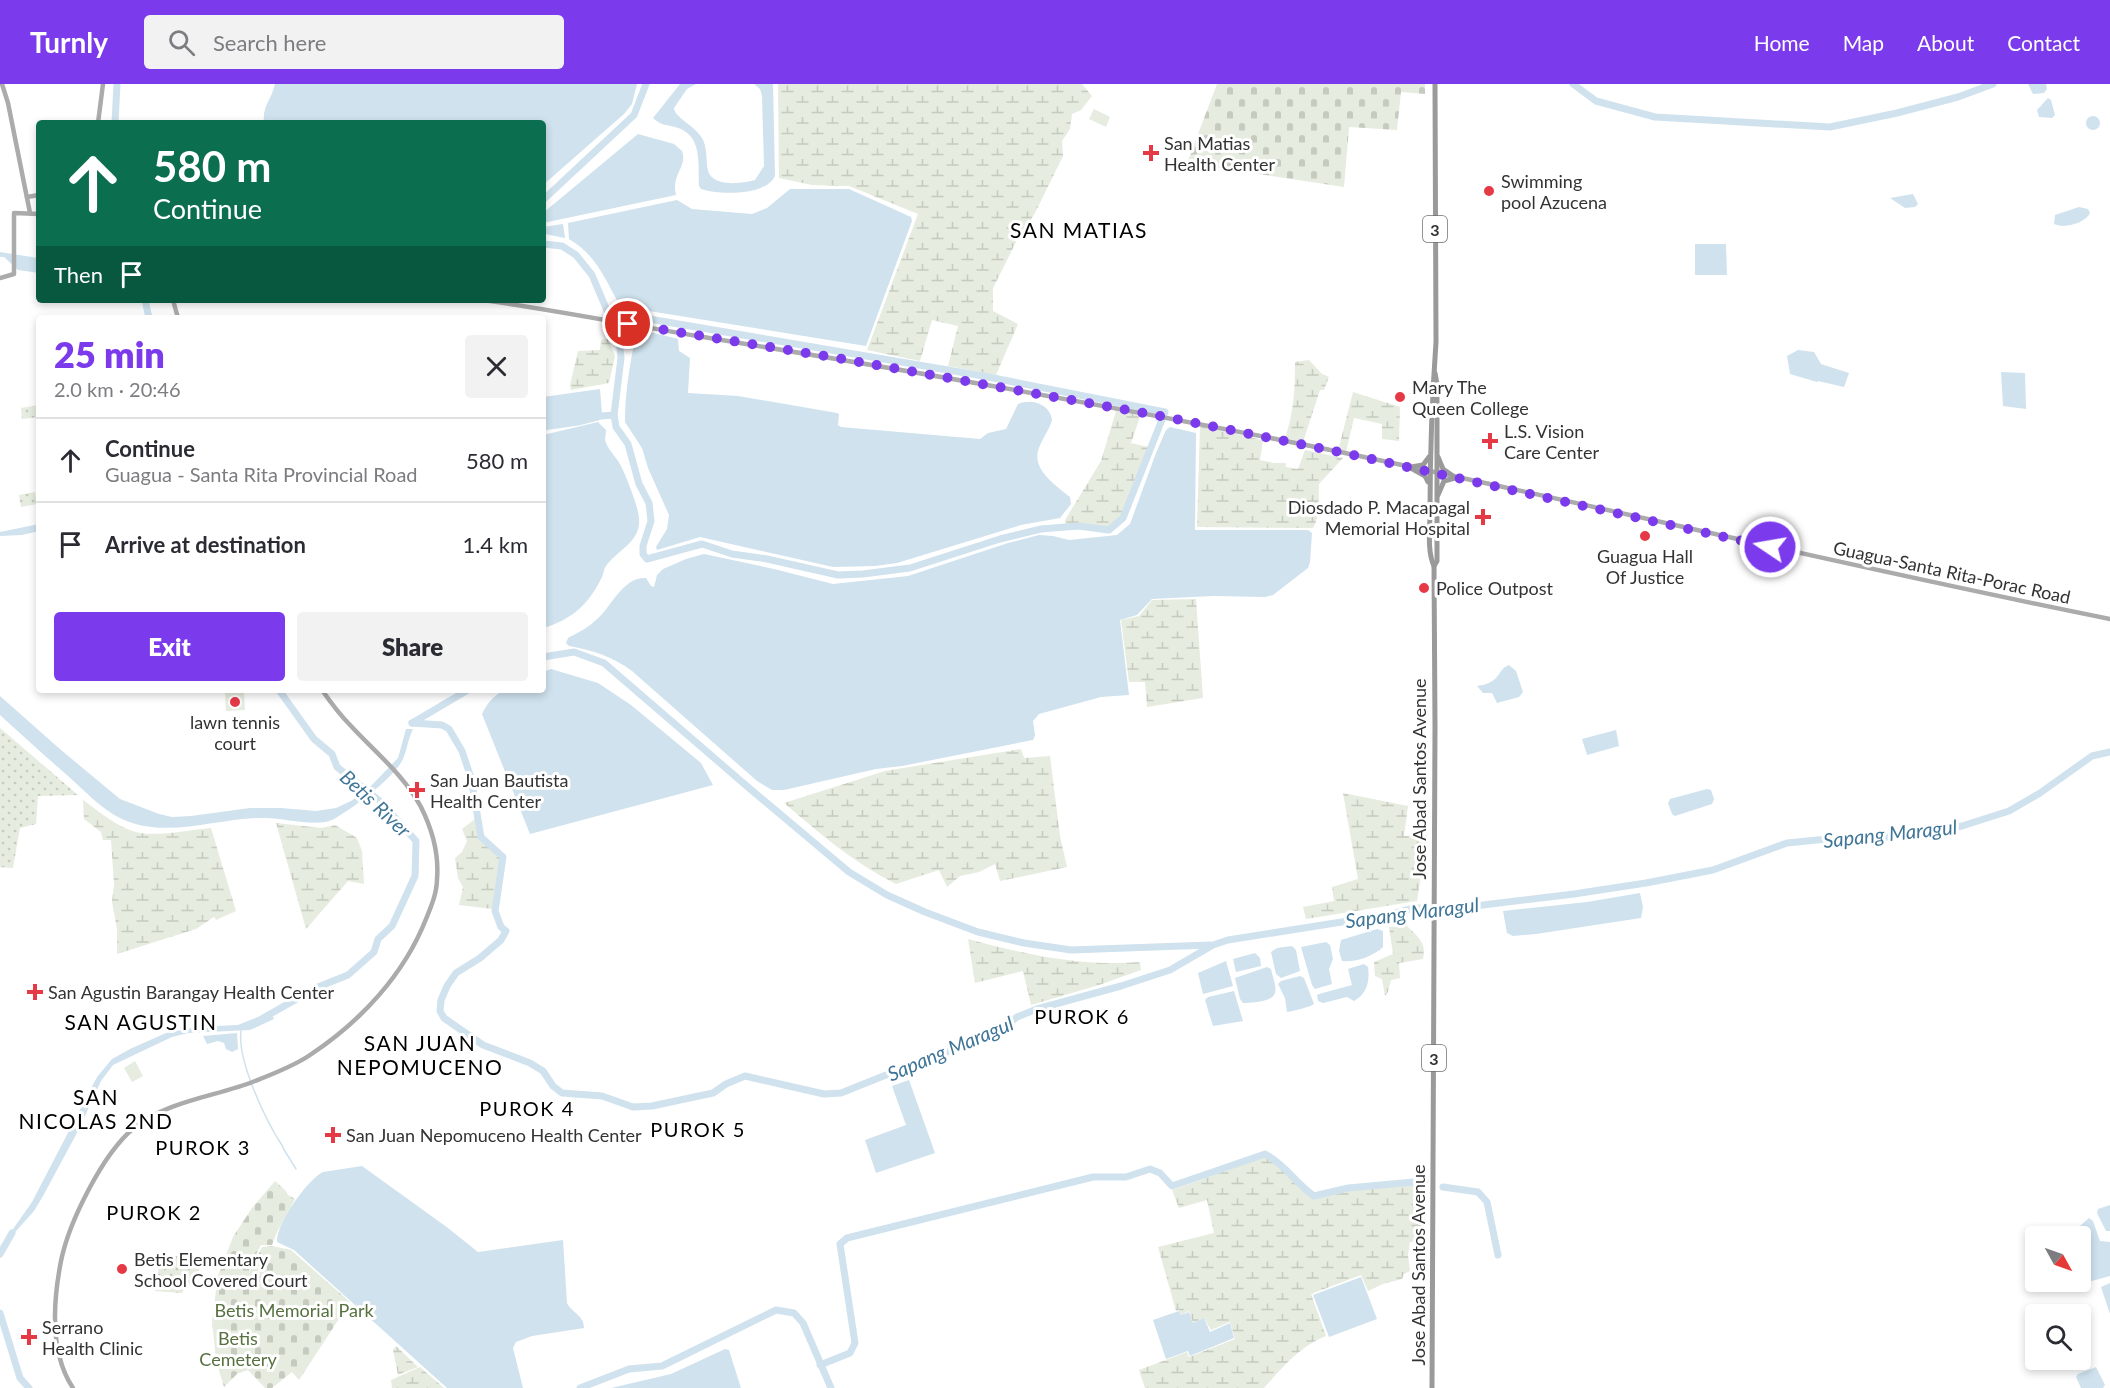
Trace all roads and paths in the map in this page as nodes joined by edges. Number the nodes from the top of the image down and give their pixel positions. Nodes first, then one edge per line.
1 (2, 84) edge
2 (102, 84) edge
3 (1435, 84) edge
4 (98, 120) edge
5 (36, 196) edge
6 (27, 197) junction
7 (30, 213) junction
8 (36, 214) edge
9 (0, 278) edge
10 (505, 303) edge
11 (1434, 450) junction
12 (1409, 467) junction
13 (1433, 472) junction
14 (1456, 478) junction
15 (1433, 500) junction
16 (2110, 619) edge
17 (324, 693) edge
18 (73, 1388) edge
19 (1432, 1388) edge

1 - 6 main road
2 - 4 main road
3 - 11 highway, Jose Abad Santos Avenue / 3
5 - 6 main road
6 - 7 main road
7 - 8 main road
7 - 9 main road
10 - 12 main road, Guagua-Santa Rita-Porac Road
11 - 12 highway
11 - 13 highway, Jose Abad Santos Avenue / 3
11 - 14 highway
12 - 13 main road, Guagua-Santa Rita-Porac Road
12 - 15 highway
13 - 14 main road, Guagua-Santa Rita-Porac Road
13 - 15 highway, Jose Abad Santos Avenue / 3
14 - 15 highway
14 - 16 main road, Guagua-Santa Rita-Porac Road
15 - 19 highway, Jose Abad Santos Avenue / 3
17 - 18 main road

